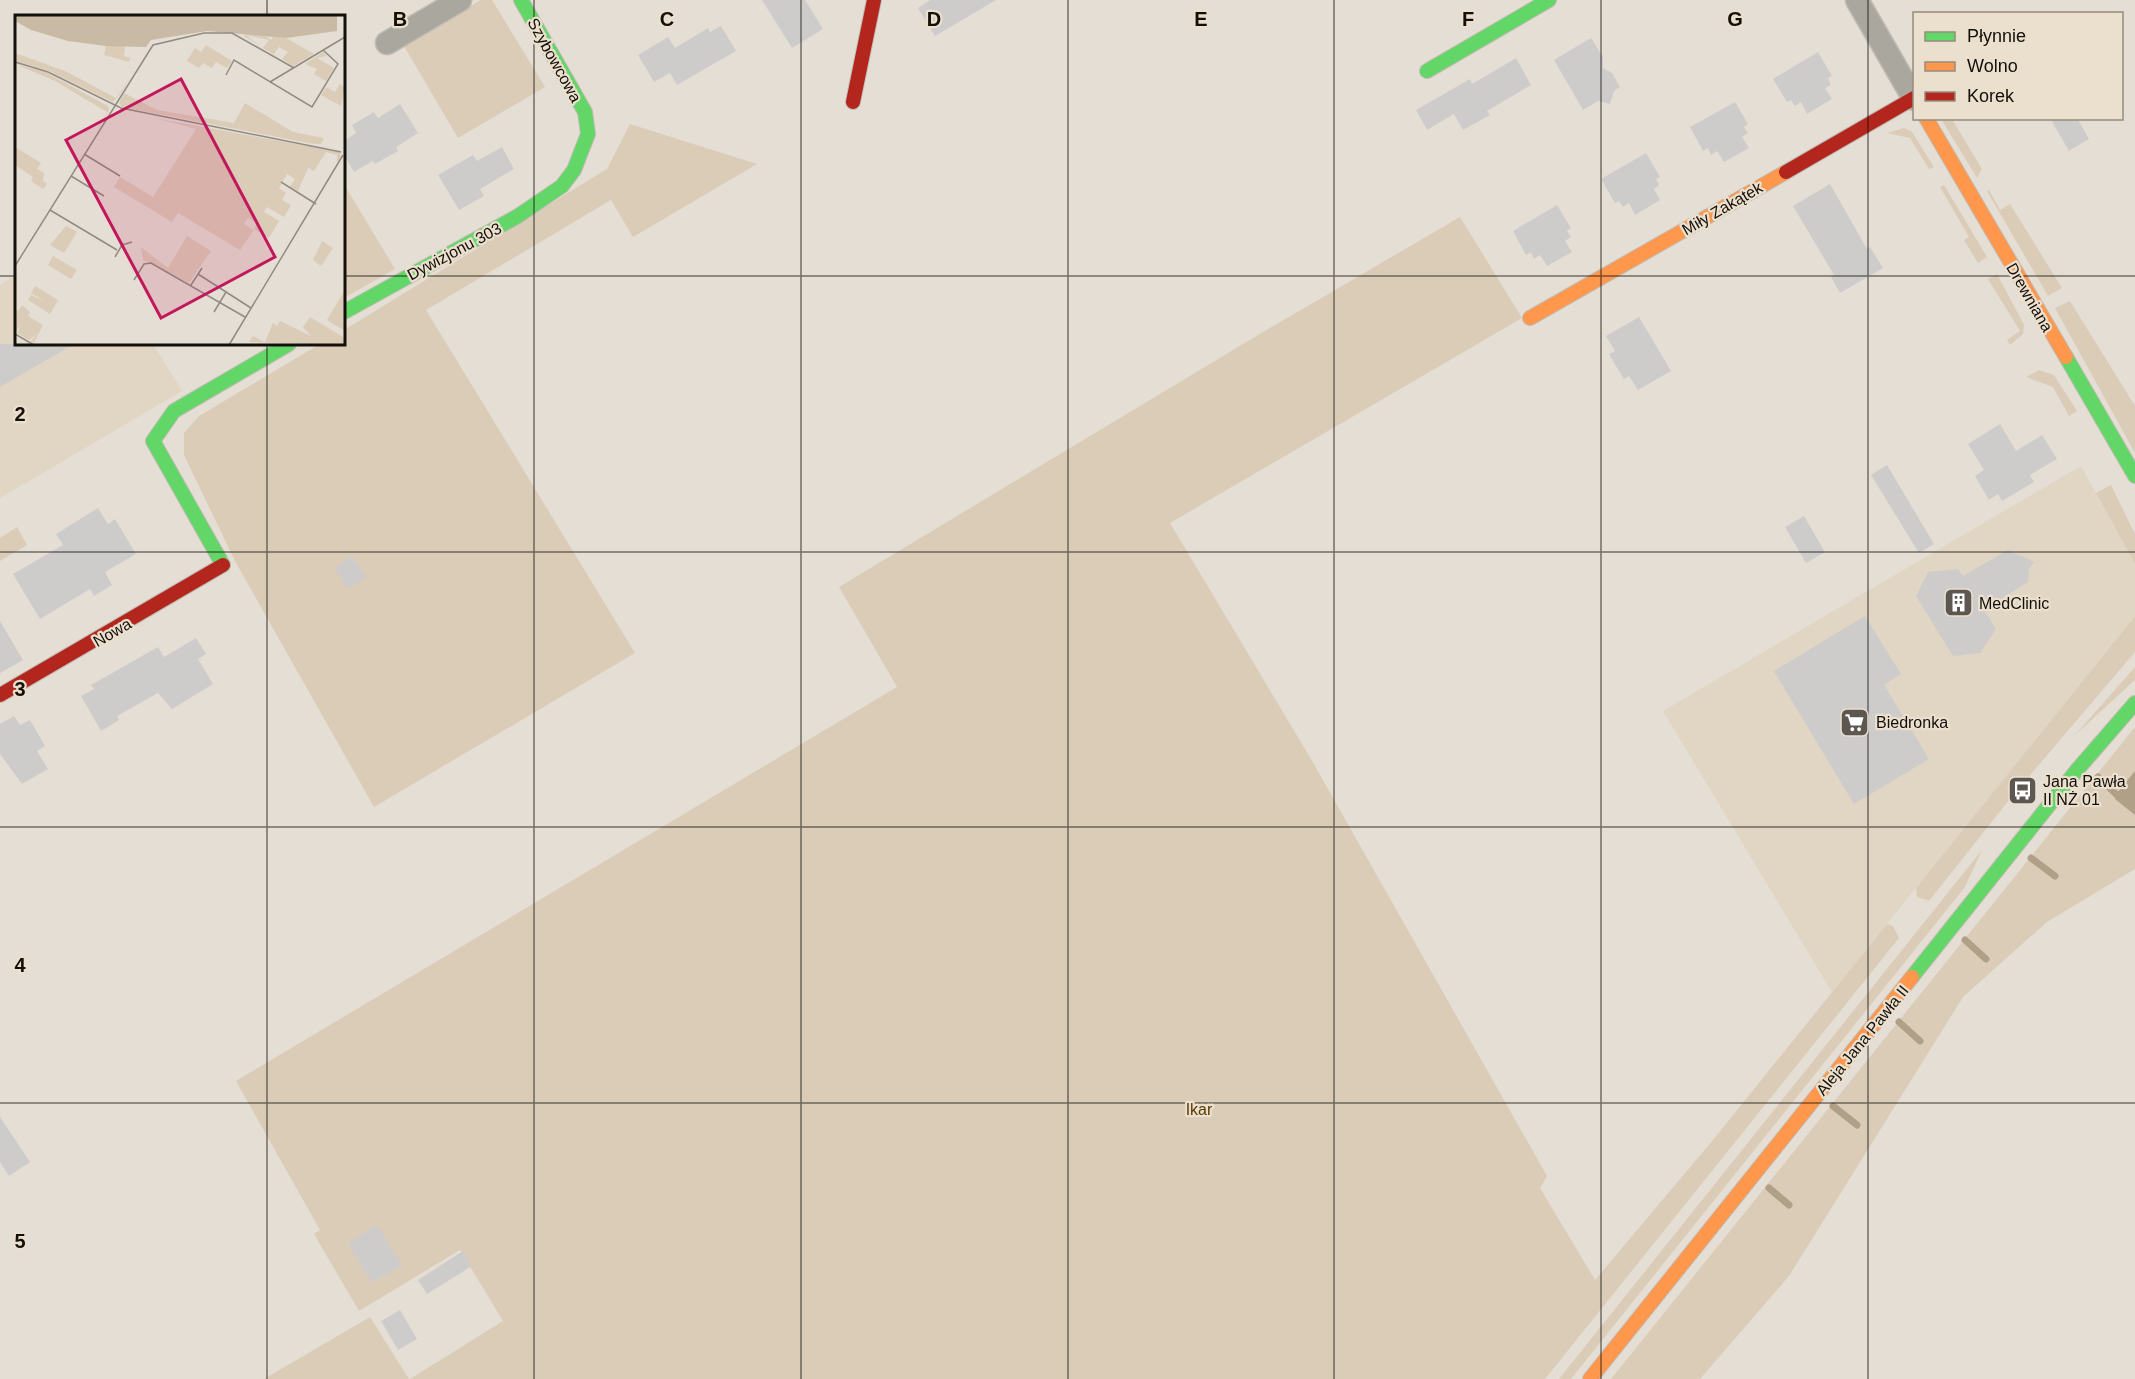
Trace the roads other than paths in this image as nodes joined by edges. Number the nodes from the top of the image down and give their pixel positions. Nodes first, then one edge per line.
1 (460, 0) edge
2 (521, 0) edge
3 (874, 0) edge
4 (1549, 0) edge
5 (1857, 0) edge
6 (387, 43) dead end
7 (1427, 71) dead end
8 (1913, 96) edge
9 (1913, 99) edge
10 (853, 102) dead end
11 (1927, 120) edge
12 (562, 186) joint
13 (345, 311) edge
14 (1530, 318) dead end
15 (287, 345) edge
16 (2135, 476) edge
17 (0, 694) edge
18 (2135, 703) edge
19 (1590, 1379) edge

1 - 6 street
2 - 12 street, Szybowcowa
3 - 10 street
4 - 7 street
5 - 8 street
9 - 14 street, Miły Zakątek
11 - 16 street, Drewniana
12 - 13 street, Dywizjonu 303
15 - 17 street, Nowa
18 - 19 street, Aleja Jana Pawła II

